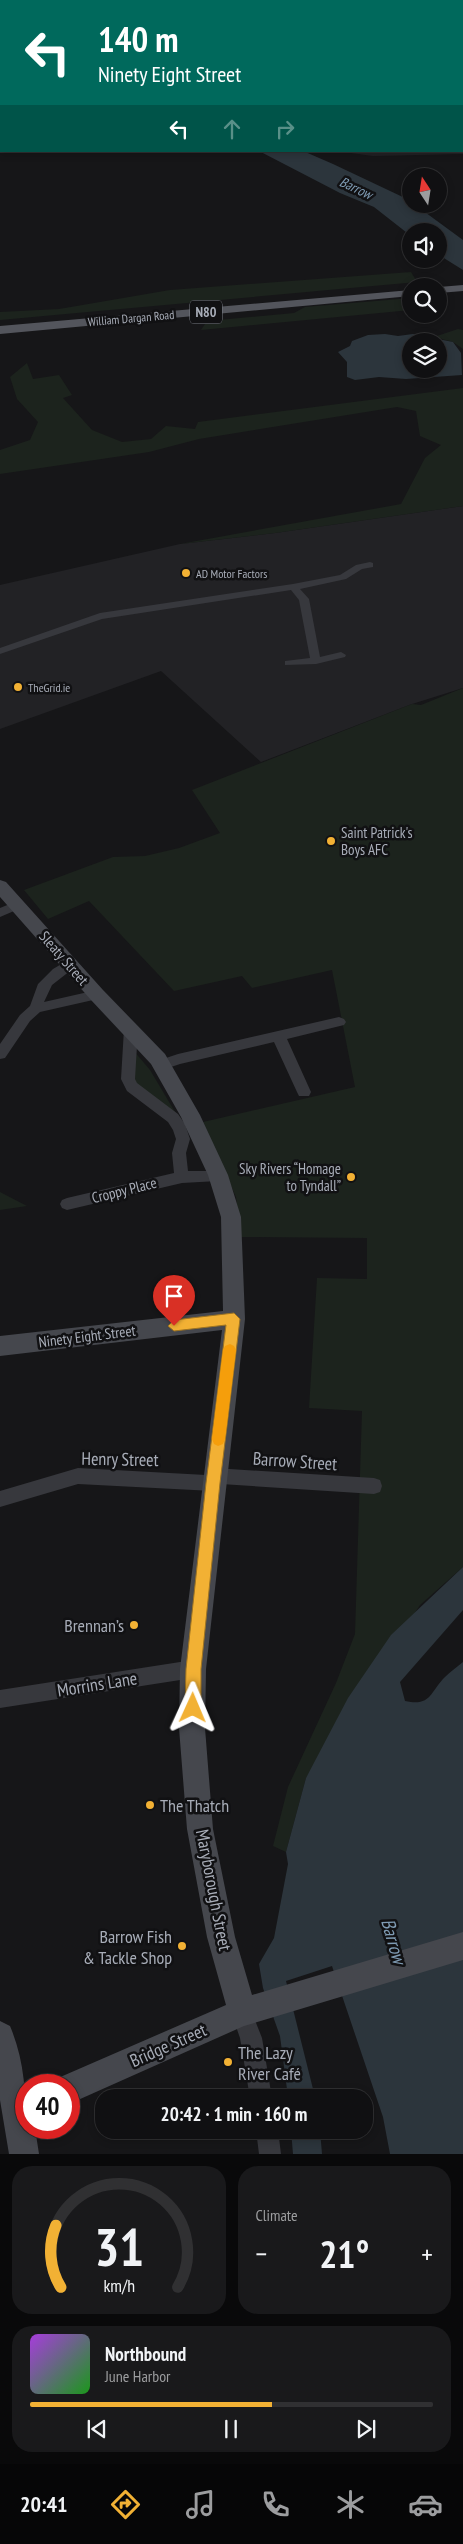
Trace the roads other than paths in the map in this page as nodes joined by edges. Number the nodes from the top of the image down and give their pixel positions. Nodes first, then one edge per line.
1 (463, 288) edge
2 (447, 290) edge
3 (402, 294) edge
4 (0, 330) edge
5 (370, 565) dead end
6 (293, 587) junction
7 (0, 651) edge
8 (341, 655) dead end
9 (316, 661) junction
10 (289, 664) dead end
11 (0, 886) edge
12 (17, 905) junction
13 (0, 913) edge
14 (70, 964) junction
15 (97, 995) junction
16 (36, 1008) junction
17 (339, 1022) dead end
18 (131, 1029) junction
19 (278, 1035) junction
20 (0, 1054) edge
21 (162, 1065) junction
22 (304, 1092) dead end
23 (218, 1175) junction
24 (182, 1177) junction
25 (67, 1204) dead end
26 (234, 1319) junction
27 (0, 1346) edge
28 (213, 1479) junction
29 (374, 1486) dead end
30 (0, 1498) edge
31 (193, 1669) junction
32 (0, 1698) edge
33 (463, 1946) edge
34 (255, 2008) junction
35 (0, 2036) edge
36 (80, 2084) edge
37 (260, 2089) edge
38 (14, 2111) edge
39 (268, 2139) edge
40 (24, 2154) edge
41 (270, 2154) edge

1 - 2 main road
3 - 4 main road, William Dargan Road / N80
5 - 6 street
6 - 7 street
6 - 9 street
8 - 9 street
9 - 10 street
11 - 12 street, Sleaty Street
12 - 13 street
12 - 14 street, Sleaty Street
14 - 15 street, Sleaty Street
14 - 16 street
15 - 16 street
15 - 18 street, Sleaty Street
16 - 20 street
17 - 19 street
18 - 21 street, Sleaty Street
18 - 24 street
19 - 21 street
19 - 22 street
21 - 23 street, Sleaty Street
23 - 24 street
23 - 26 street, Sleaty Street
24 - 25 street, Croppy Place
26 - 27 street, Ninety Eight Street
26 - 28 street, Maryborough Street
28 - 29 street, Barrow Street
28 - 30 street, Henry Street
28 - 31 street, Maryborough Street
31 - 32 street, Morrins Lane
31 - 34 street, Maryborough Street
33 - 34 street, Bridge Street
34 - 36 street, Bridge Street
34 - 37 street
35 - 38 street
38 - 40 street
39 - 41 street

